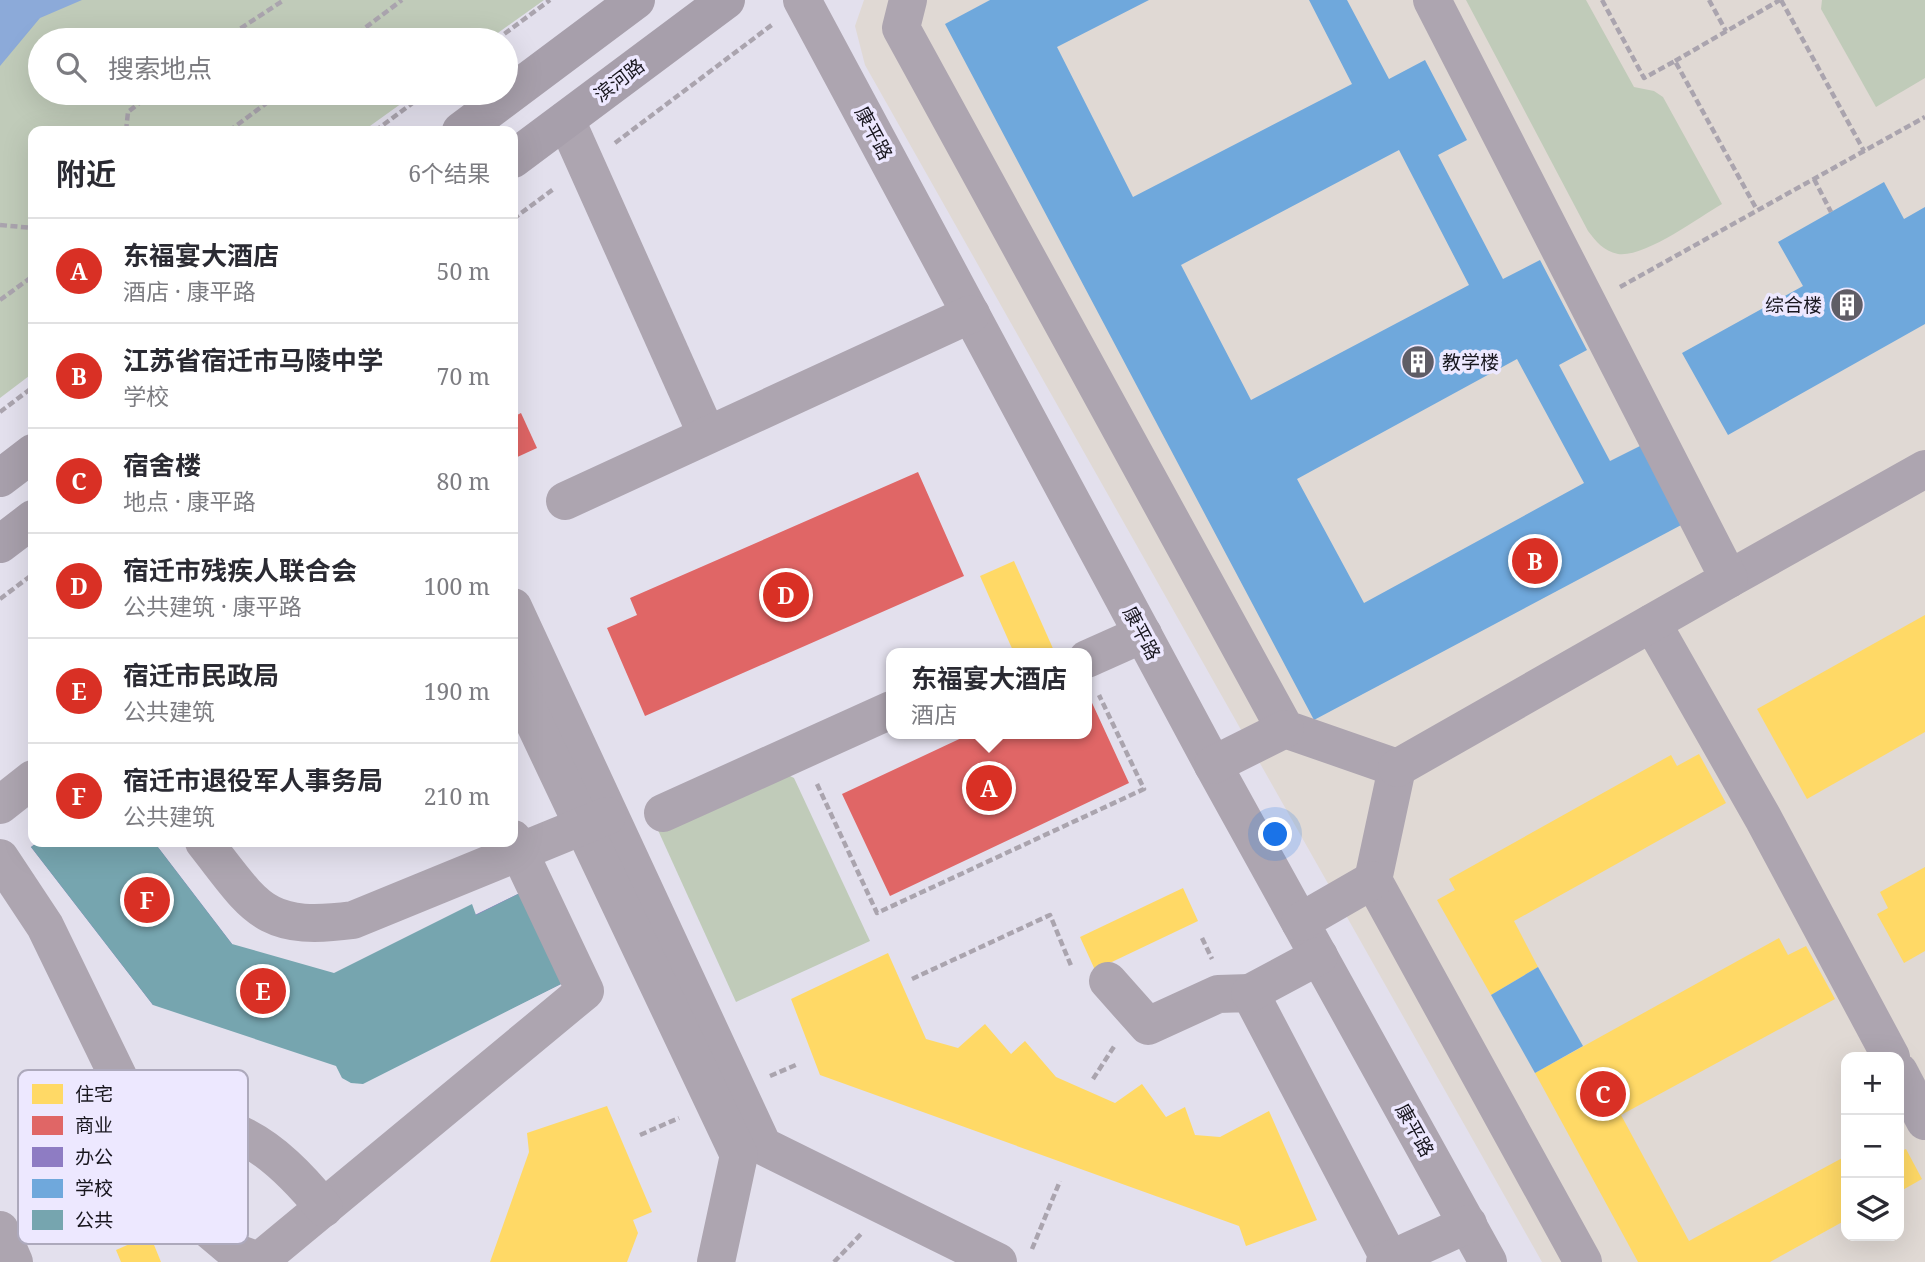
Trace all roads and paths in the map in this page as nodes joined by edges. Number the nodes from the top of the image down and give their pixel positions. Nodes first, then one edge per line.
1 (284, 0) edge
2 (402, 0) edge
3 (550, 0) edge
4 (636, 0) edge
5 (726, 0) edge
6 (908, 0) edge
7 (1432, 0) edge
8 (1602, 0) edge
9 (1709, 0) edge
10 (1780, 0) edge
11 (803, 1) edge
12 (241, 28) edge
13 (365, 28) edge
14 (512, 28) edge
15 (1726, 31) junction
16 (1675, 61) junction
17 (518, 88) edge
18 (137, 105) edge
19 (264, 105) edge
20 (410, 105) edge
21 (496, 105) edge
22 (1925, 117) edge
23 (566, 120) junction
24 (127, 126) edge
25 (236, 126) edge
26 (381, 126) edge
27 (468, 126) edge
28 (1864, 151) junction
29 (518, 155) edge
30 (586, 166) junction
31 (1814, 179) junction
32 (1757, 210) junction
33 (1831, 212) dead end
34 (518, 215) edge
35 (0, 225) edge
36 (28, 228) edge
37 (28, 280) edge
38 (0, 300) edge
39 (1588, 305) junction
40 (971, 314) junction
41 (28, 391) edge
42 (1, 410) edge
43 (707, 435) junction
44 (28, 457) edge
45 (1925, 469) edge
46 (0, 478) edge
47 (565, 501) dead end
48 (28, 523) edge
49 (0, 544) edge
50 (28, 578) edge
51 (1729, 579) junction
52 (0, 598) edge
53 (518, 620) edge
54 (1652, 623) junction
55 (1143, 634) junction
56 (1093, 676) edge
57 (518, 686) edge
58 (886, 712) edge
59 (1285, 729) junction
60 (802, 751) junction
61 (1213, 765) junction
62 (1397, 768) junction
63 (28, 783) edge
64 (0, 805) edge
65 (663, 813) dead end
66 (596, 821) junction
67 (518, 846) edge
68 (208, 847) edge
69 (515, 847) edge
70 (517, 847) edge
71 (0, 858) edge
72 (1373, 880) junction
73 (1300, 922) junction
74 (1319, 956) junction
75 (912, 979) dead end
76 (1108, 981) joint
77 (1250, 993) junction
78 (1888, 1052) edge
79 (115, 1070) edge
80 (1904, 1081) edge
81 (1925, 1121) edge
82 (248, 1138) edge
83 (1060, 1181) dead end
84 (324, 1208) junction
85 (1468, 1224) junction
86 (0, 1230) edge
87 (226, 1244) edge
88 (1015, 1256) edge
89 (1388, 1261) edge
90 (14, 1262) edge
91 (716, 1262) edge
92 (1489, 1262) edge
93 (1583, 1262) edge

1 - 12 path
2 - 13 path
3 - 14 path
4 - 17 main road
5 - 23 main road, 滨河路
6 - 59 street
7 - 39 street
8 - 16 path
9 - 15 path
10 - 15 path
10 - 28 path
11 - 30 path
11 - 40 street, 康平路
15 - 16 path
16 - 32 path
18 - 24 path
19 - 25 path
20 - 26 path
21 - 27 main road
22 - 28 path
23 - 29 main road, 滨河路
23 - 30 street
28 - 31 path
30 - 34 path
30 - 43 street
31 - 32 path
31 - 33 path
32 - 39 path
35 - 36 path
37 - 38 path
39 - 51 street
40 - 43 street
40 - 55 street, 康平路
41 - 42 path
43 - 47 street
44 - 46 main road
45 - 51 street
48 - 49 main road
50 - 52 path
51 - 54 street
53 - 66 street
54 - 62 street
54 - 78 street
55 - 56 street
55 - 61 street, 康平路
56 - 60 path
57 - 66 street
58 - 60 street
59 - 61 street
59 - 62 street
60 - 65 street
61 - 73 street, 康平路
62 - 72 street
63 - 64 street
66 - 67 street
66 - 88 street
66 - 91 street
68 - 69 street
70 - 84 street
71 - 79 street
72 - 73 street
72 - 93 street
73 - 74 street, 康平路
74 - 77 street
74 - 85 street, 康平路
75 - 76 path
76 - 77 street
77 - 89 street
80 - 81 street
82 - 84 street
83 - 88 path
84 - 87 street
85 - 89 street
85 - 92 street, 康平路
86 - 90 street

